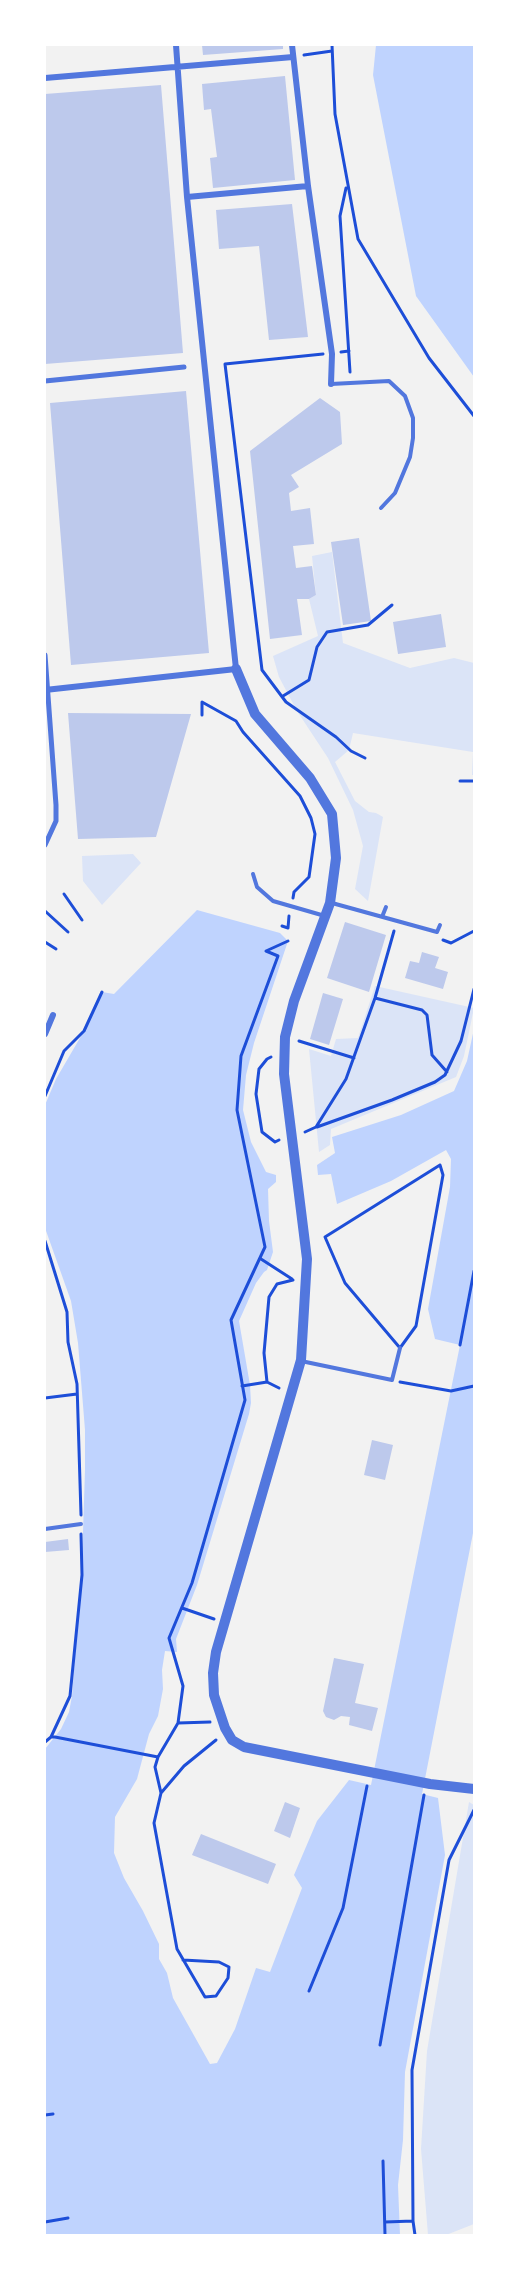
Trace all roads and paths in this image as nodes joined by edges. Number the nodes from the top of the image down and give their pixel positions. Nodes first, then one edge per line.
1 (176, 45) edge
2 (292, 45) edge
3 (332, 45) edge
4 (332, 51) junction
5 (293, 57) junction
6 (177, 67) junction
7 (45, 78) edge
8 (347, 185) junction
9 (308, 186) junction
10 (187, 197) junction
11 (349, 351) junction
12 (332, 354) junction
13 (184, 367) dead end
14 (45, 381) edge
15 (351, 383) junction
16 (331, 384) joint
17 (474, 416) edge
18 (381, 508) dead end
19 (392, 605) dead end
20 (45, 655) edge
21 (236, 669) junction
22 (46, 690) edge
23 (284, 696) junction
24 (202, 715) dead end
25 (364, 758) dead end
26 (460, 781) dead end
27 (474, 781) edge
28 (45, 845) edge
29 (253, 874) dead end
30 (64, 894) dead end
31 (330, 903) junction
32 (291, 907) junction
33 (386, 907) dead end
34 (45, 911) edge
35 (325, 916) junction
36 (382, 917) junction
37 (82, 920) dead end
38 (397, 921) junction
39 (440, 925) dead end
40 (282, 926) dead end
41 (474, 931) edge
42 (68, 932) dead end
43 (437, 932) junction
44 (288, 941) dead end
45 (45, 942) edge
46 (56, 949) dead end
47 (474, 989) edge
48 (102, 992) dead end
49 (375, 998) junction
50 (53, 1015) dead end
51 (45, 1034) edge
52 (285, 1037) junction
53 (284, 1056) junction
54 (354, 1058) junction
55 (447, 1072) junction
56 (45, 1096) edge
57 (316, 1127) junction
58 (292, 1137) junction
59 (45, 1241) edge
60 (261, 1258) junction
61 (474, 1271) edge
62 (305, 1279) junction
63 (292, 1280) junction
64 (460, 1345) dead end
65 (400, 1348) junction
66 (301, 1360) junction
67 (392, 1380) junction
68 (267, 1382) junction
69 (242, 1386) junction
70 (474, 1386) edge
71 (77, 1394) junction
72 (292, 1394) junction
73 (45, 1398) edge
74 (81, 1524) junction
75 (45, 1529) edge
76 (182, 1608) junction
77 (224, 1622) junction
78 (221, 1721) junction
79 (178, 1723) junction
80 (227, 1731) junction
81 (53, 1737) junction
82 (45, 1742) edge
83 (158, 1757) junction
84 (367, 1784) dead end
85 (474, 1789) edge
86 (161, 1793) junction
87 (424, 1795) dead end
88 (474, 1810) edge
89 (183, 1960) junction
90 (309, 1991) dead end
91 (380, 2045) dead end
92 (52, 2114) dead end
93 (45, 2115) edge
94 (383, 2161) dead end
95 (68, 2218) dead end
96 (413, 2221) junction
97 (45, 2222) edge
98 (385, 2222) junction
99 (385, 2235) edge
100 (415, 2235) edge

1 - 6 street
2 - 5 street
3 - 4 path
4 - 5 path
4 - 8 path
5 - 6 street
5 - 9 street
6 - 7 street
6 - 10 street
8 - 11 path
8 - 17 path
9 - 10 street
9 - 12 street
10 - 21 street
11 - 12 path
11 - 15 path
12 - 16 street
12 - 23 path
13 - 14 street
15 - 16 lane
15 - 18 lane
19 - 23 path
20 - 22 street
21 - 22 street
21 - 31 street
22 - 28 street
23 - 25 path
24 - 32 path
26 - 27 path
29 - 32 lane
30 - 37 path
31 - 35 street
31 - 36 lane
32 - 35 lane
32 - 40 path
33 - 36 lane
34 - 42 path
35 - 52 street
36 - 38 lane
38 - 43 lane
38 - 49 path
39 - 43 lane
41 - 43 path
44 - 60 path
45 - 46 path
47 - 55 path
48 - 56 path
49 - 54 path
49 - 55 path
50 - 51 street
52 - 53 street
52 - 54 path
53 - 58 street
53 - 58 path
54 - 57 path
55 - 57 path
57 - 58 path
58 - 62 street
59 - 71 path
60 - 63 path
60 - 69 path
61 - 64 path
62 - 63 path
62 - 66 street
63 - 68 path
65 - 65 path
65 - 67 lane
66 - 67 lane
66 - 72 street
67 - 70 path
68 - 69 path
68 - 72 path
69 - 76 path
71 - 73 path
71 - 74 path
72 - 77 street
74 - 75 lane
74 - 81 path
76 - 77 path
76 - 79 path
77 - 78 street
78 - 79 path
78 - 80 street
79 - 83 path
80 - 85 street
80 - 86 path
81 - 82 path
81 - 83 path
83 - 86 path
84 - 90 path
86 - 89 path
87 - 91 path
88 - 96 path
89 - 89 path
92 - 93 path
94 - 98 path
95 - 97 path
96 - 98 path
96 - 100 path
98 - 99 path

